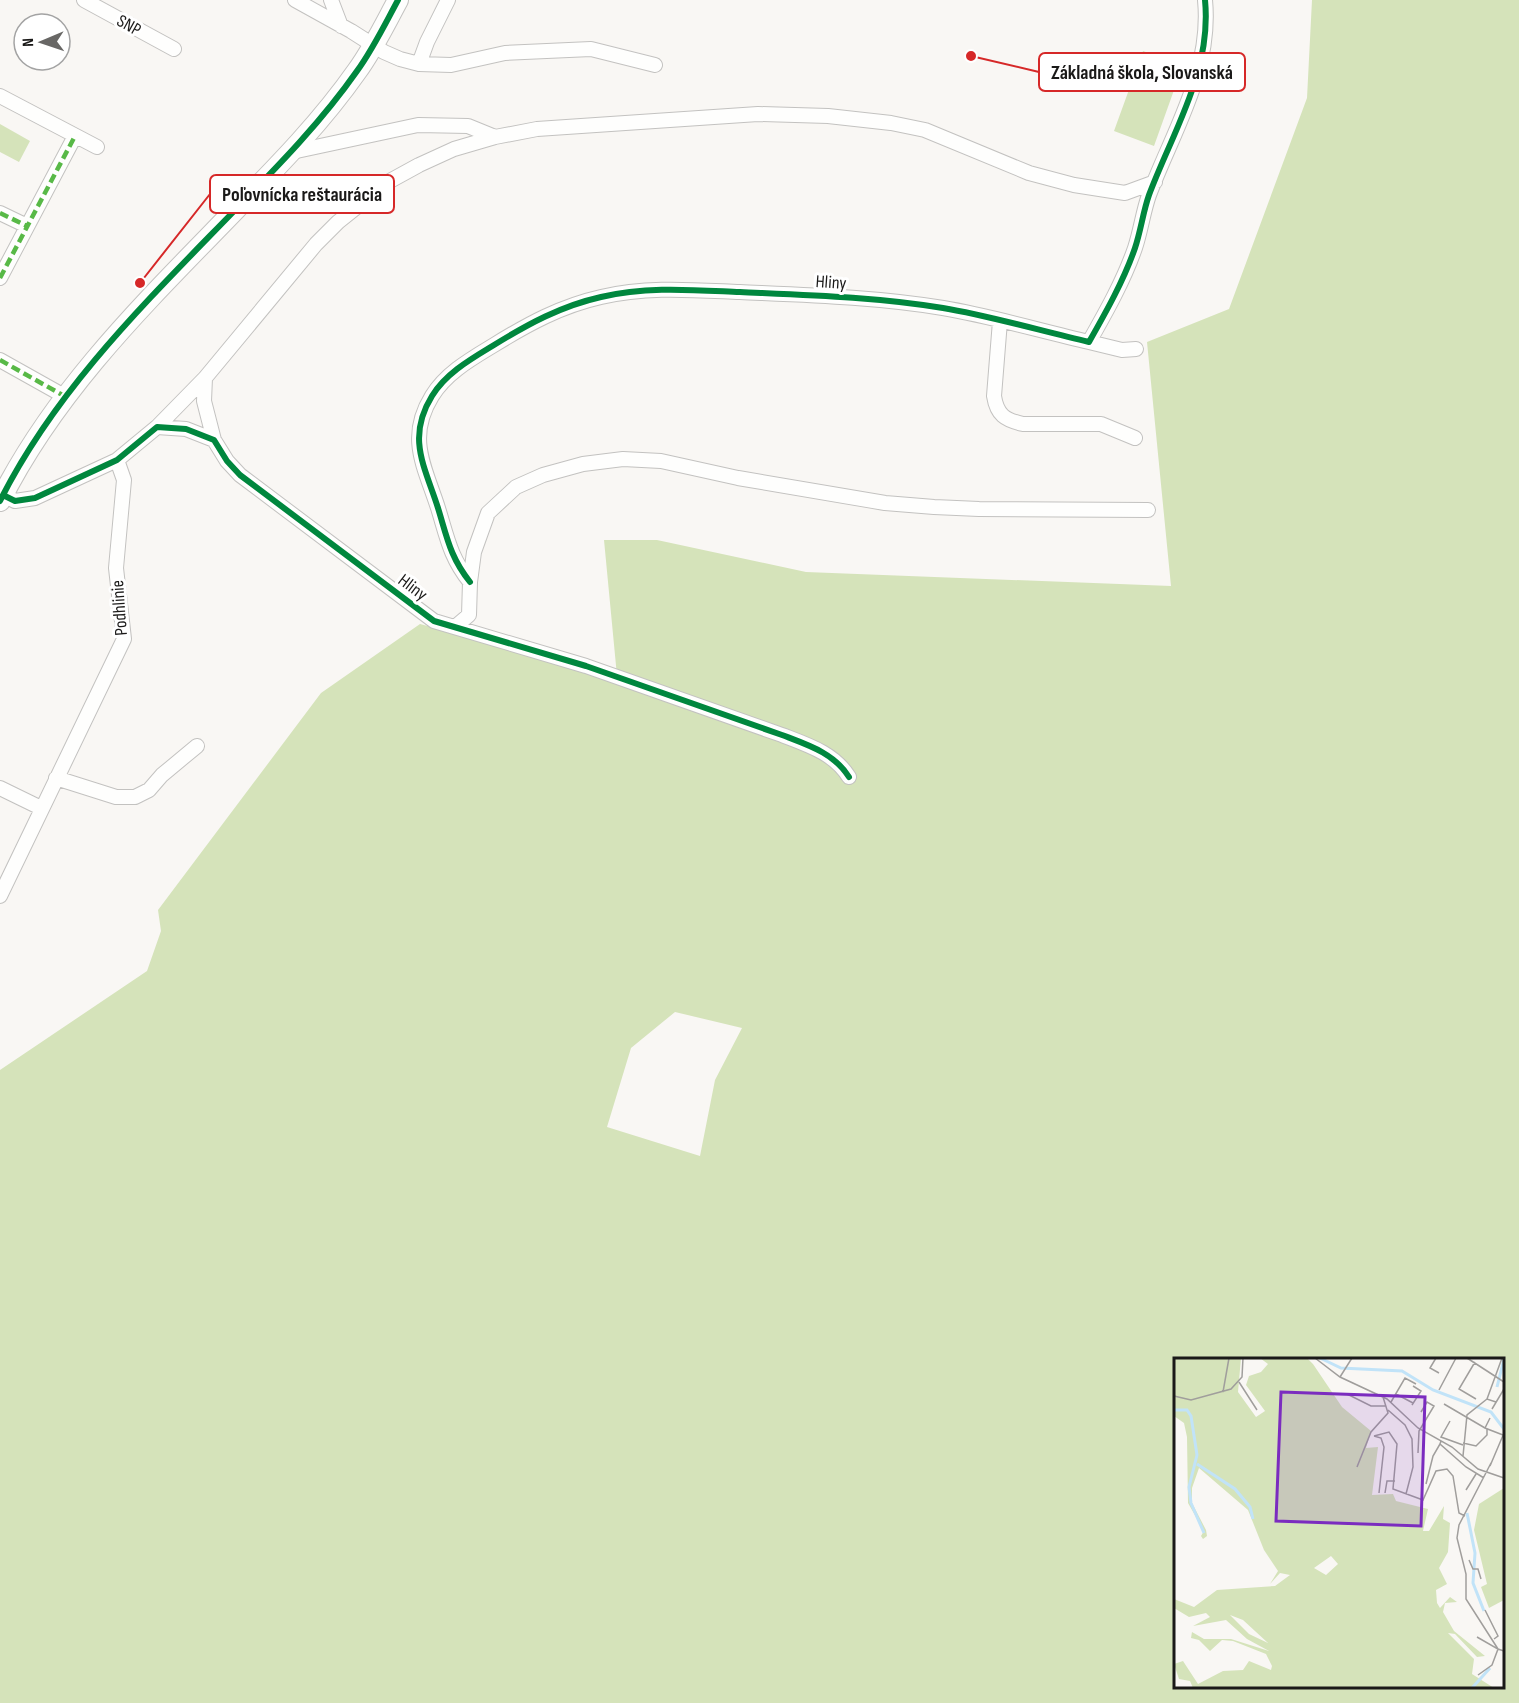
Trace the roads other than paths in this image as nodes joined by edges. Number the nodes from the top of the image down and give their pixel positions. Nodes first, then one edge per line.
1 (84, 0) edge
2 (295, 0) edge
3 (331, 0) edge
4 (398, 0) edge
5 (448, 0) edge
6 (1205, 0) edge
7 (341, 26) junction
8 (373, 46) junction
9 (174, 49) dead end
10 (419, 64) junction
11 (655, 65) dead end
12 (0, 96) edge
13 (75, 135) junction
14 (495, 137) junction
15 (97, 147) dead end
16 (292, 152) junction
17 (1155, 182) junction
18 (0, 213) edge
19 (27, 226) junction
20 (0, 278) edge
21 (1000, 321) junction
22 (1089, 342) junction
23 (1136, 349) dead end
24 (0, 360) edge
25 (205, 378) junction
26 (66, 397) junction
27 (157, 427) junction
28 (1135, 438) dead end
29 (214, 440) junction
30 (117, 460) junction
31 (2, 498) edge
32 (1148, 510) dead end
33 (470, 582) junction
34 (455, 627) junction
35 (197, 746) dead end
36 (849, 777) dead end
37 (56, 778) junction
38 (0, 788) edge
39 (41, 808) junction
40 (0, 896) edge

1 - 9 street, SNP
2 - 7 street
3 - 7 street
4 - 8 main road
5 - 10 street
6 - 17 street
7 - 8 street
8 - 10 street
8 - 16 main road
10 - 11 street
12 - 13 street
13 - 15 street
13 - 19 street
14 - 16 street
14 - 17 street
14 - 25 street
16 - 26 main road
17 - 22 street
18 - 19 street
19 - 20 street
21 - 22 street, Hliny
21 - 28 street
21 - 33 street, Hliny
22 - 23 street, Hliny
24 - 26 street
25 - 27 street
25 - 29 street, Hliny
26 - 31 main road
27 - 29 street
27 - 30 street
29 - 34 street, Hliny
30 - 31 street
30 - 37 street, Podhlinie
32 - 33 street
33 - 34 street
34 - 36 street, Hliny
35 - 37 street
37 - 39 street, Podhlinie
38 - 39 street
39 - 40 street, Podhlinie

